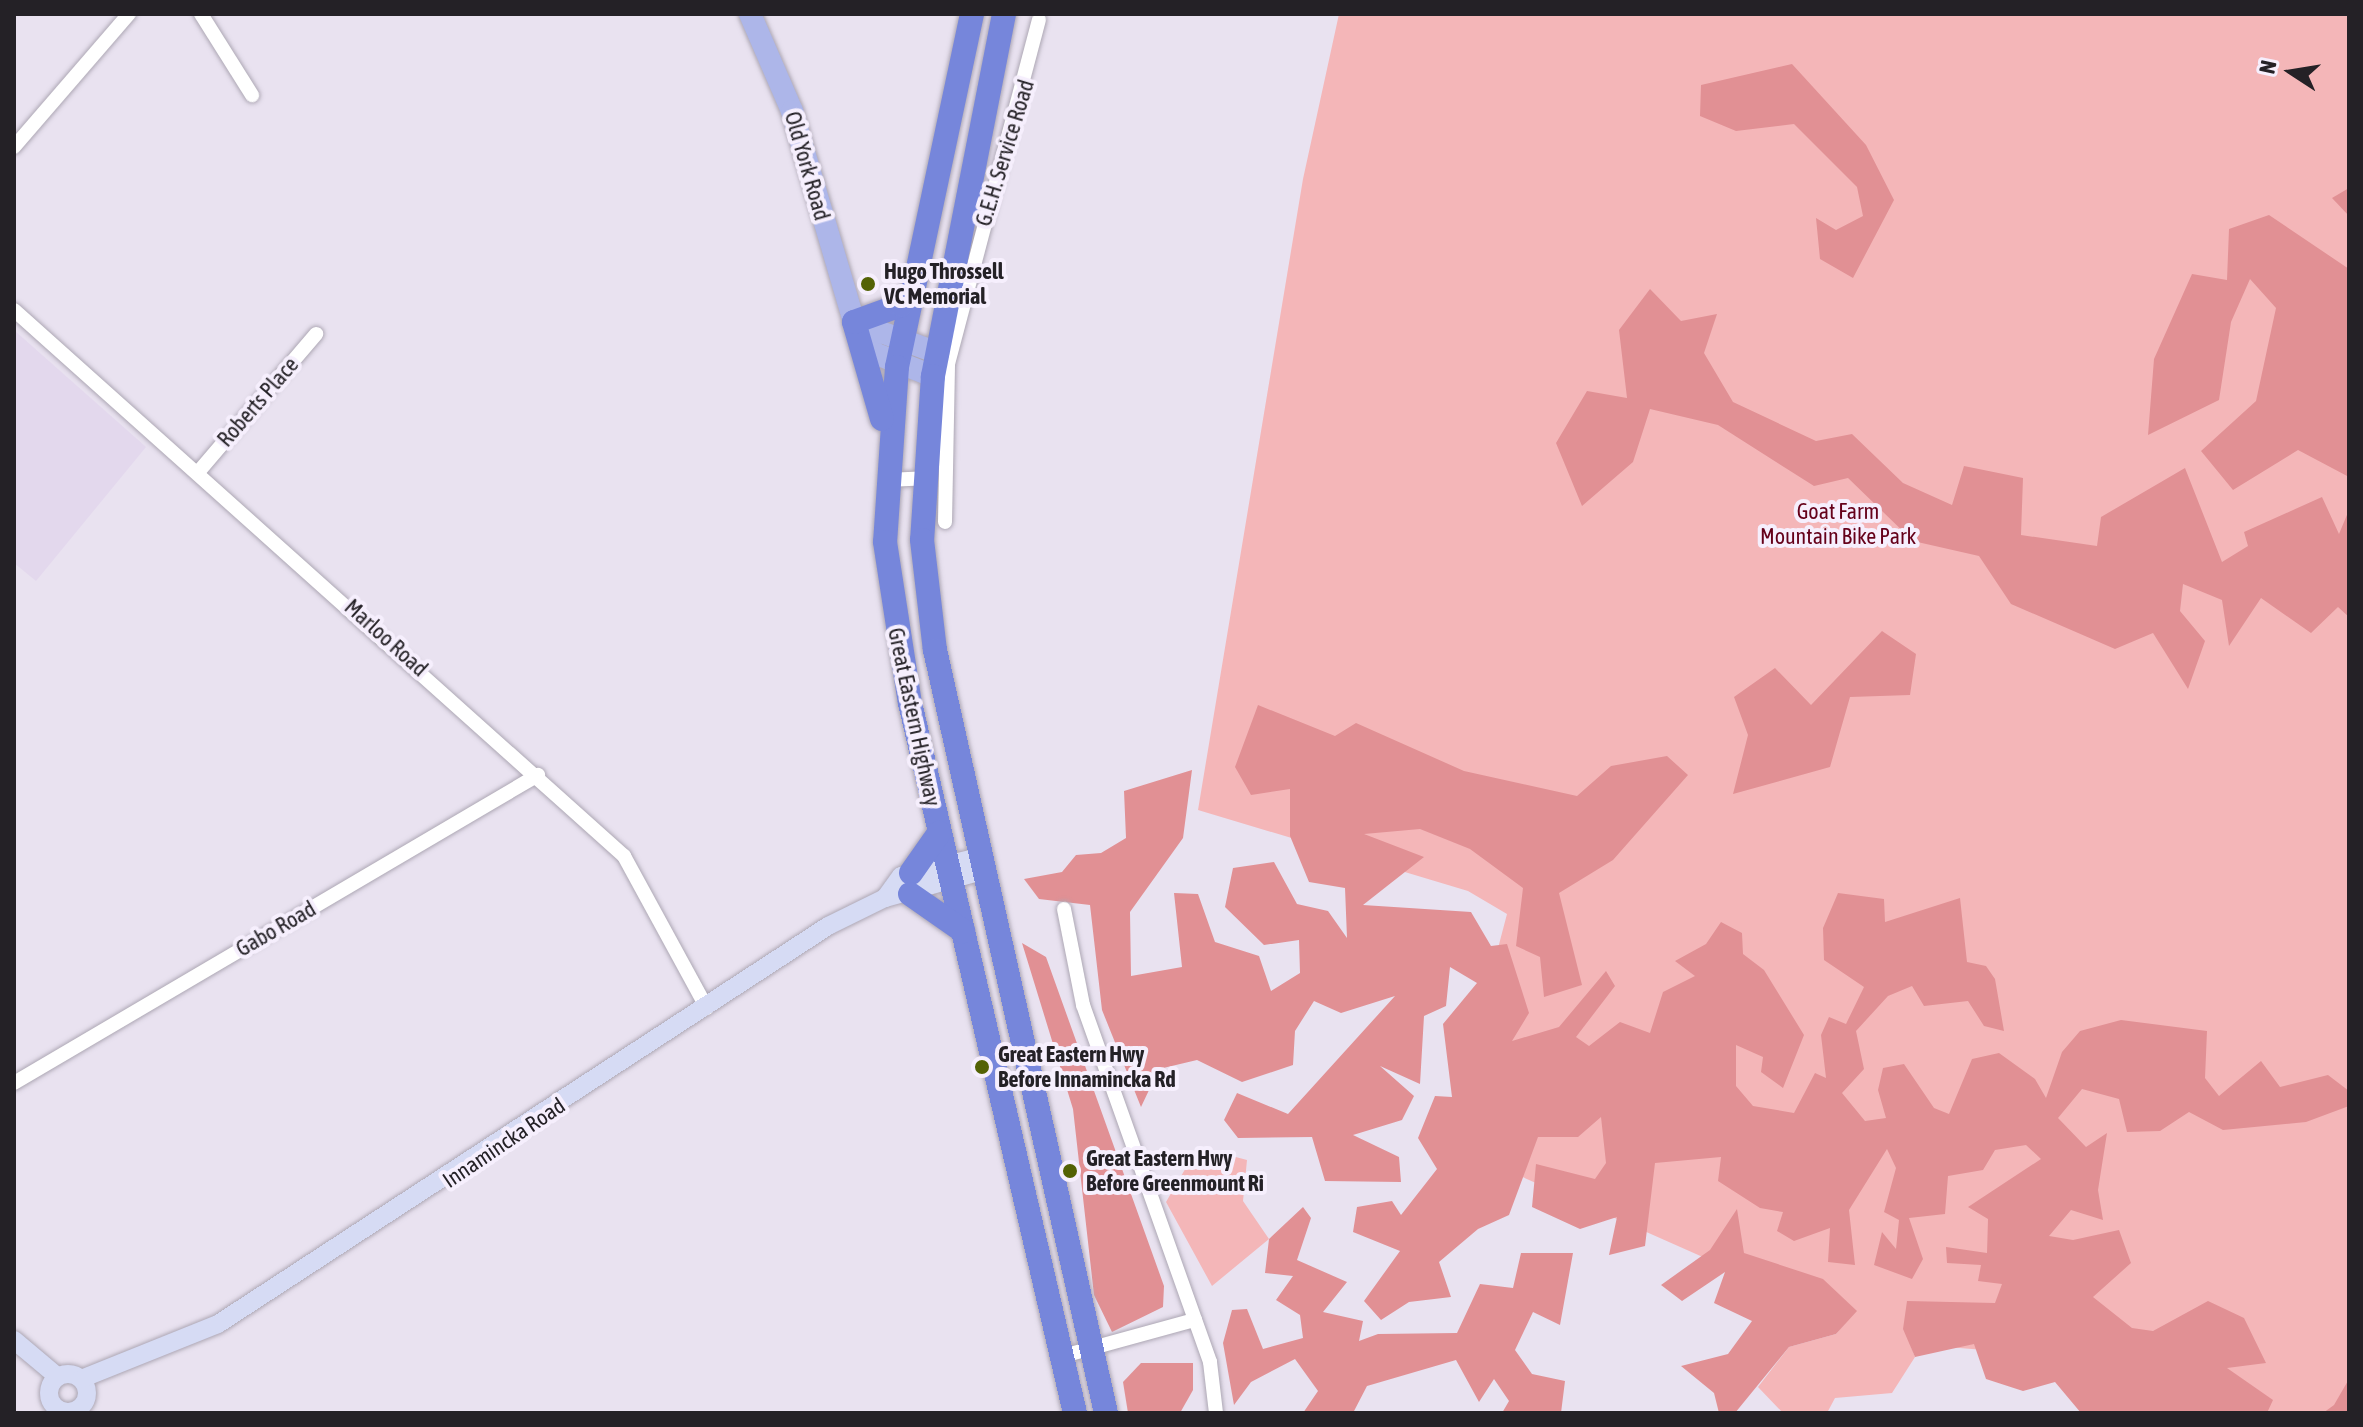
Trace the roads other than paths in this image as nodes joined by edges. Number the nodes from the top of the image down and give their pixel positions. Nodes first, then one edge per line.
1 (129, 14) edge
2 (201, 14) edge
3 (750, 14) edge
4 (972, 14) edge
5 (1004, 14) edge
6 (1039, 20) dead end
7 (252, 95) dead end
8 (14, 147) edge
9 (913, 291) junction
10 (14, 310) edge
11 (854, 322) junction
12 (316, 334) dead end
13 (900, 354) junction
14 (936, 364) junction
15 (200, 470) junction
16 (887, 471) junction
17 (935, 478) junction
18 (945, 522) dead end
19 (538, 775) junction
20 (939, 833) junction
21 (984, 863) junction
22 (948, 873) junction
23 (910, 884) junction
24 (1064, 909) dead end
25 (963, 931) junction
26 (707, 1008) junction
27 (14, 1083) edge
28 (1195, 1320) junction
29 (14, 1340) edge
30 (1092, 1349) junction
31 (1063, 1356) junction
32 (83, 1384) junction
33 (56, 1400) edge
34 (1075, 1413) edge
35 (1106, 1413) edge
36 (1216, 1413) edge

1 - 8 street
2 - 7 street
3 - 11 main road, Old York Road
4 - 9 highway, Great Eastern Highway
5 - 14 highway, Great Eastern Highway
6 - 17 street, G.E.H. Service Road
9 - 11 highway
9 - 13 highway, Great Eastern Highway
10 - 15 street, Marloo Road
11 - 13 main road
11 - 16 highway
12 - 15 street, Roberts Place
13 - 14 main road
13 - 16 highway, Great Eastern Highway
14 - 17 highway, Great Eastern Highway
15 - 19 street, Marloo Road
16 - 17 street
16 - 20 highway, Great Eastern Highway
17 - 18 street, G.E.H. Service Road
17 - 21 highway, Great Eastern Highway
19 - 26 street, Marloo Road
19 - 27 street, Gabo Road
20 - 22 highway, Great Eastern Highway
20 - 23 highway
21 - 22 main road
21 - 30 highway, Great Eastern Highway
22 - 23 main road
22 - 25 highway, Great Eastern Highway
23 - 25 highway
23 - 26 main road, Innamincka Road
24 - 28 street
25 - 31 highway, Great Eastern Highway
26 - 32 main road, Innamincka Road
28 - 30 street
28 - 36 street
29 - 33 main road
30 - 31 street
30 - 35 highway, Great Eastern Highway
31 - 34 highway, Great Eastern Highway
32 - 33 main road
32 - 33 main road, Innamincka Road

